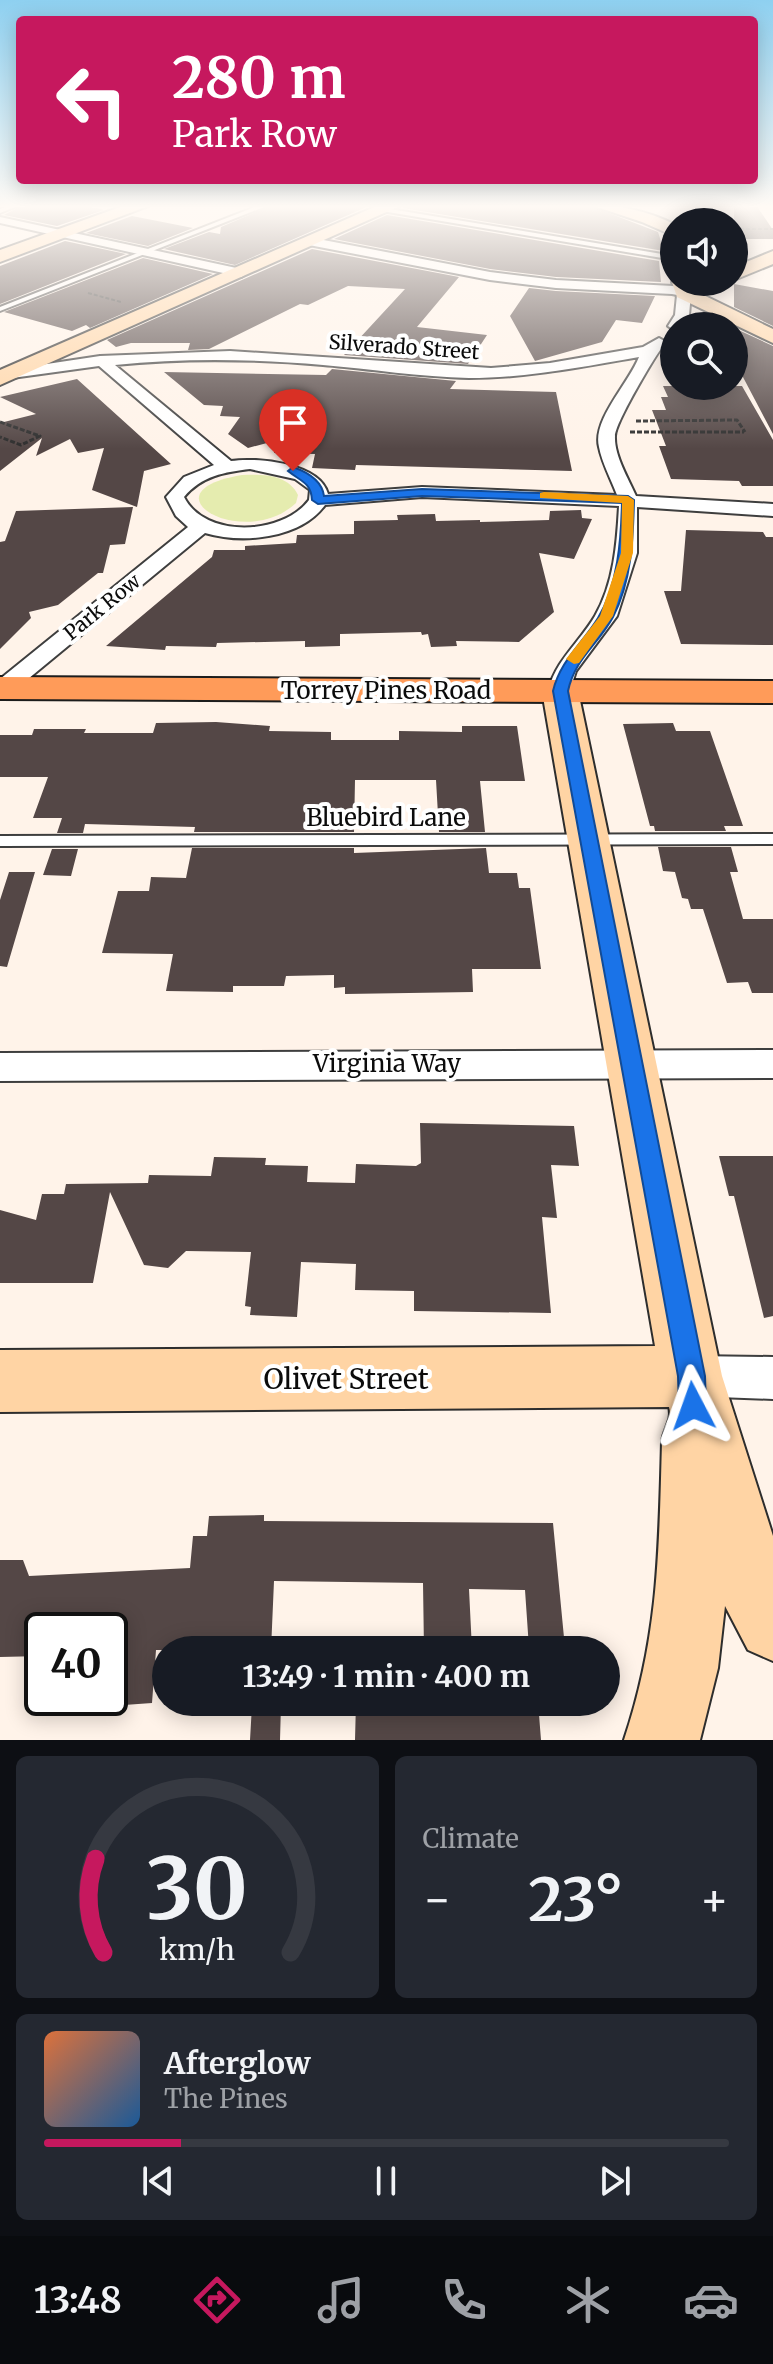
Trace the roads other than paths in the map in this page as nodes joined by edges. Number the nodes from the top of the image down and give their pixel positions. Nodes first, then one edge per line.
1 (59, 286) edge
2 (210, 286) edge
3 (615, 286) edge
4 (660, 288) edge
5 (699, 296) edge
6 (711, 296) edge
7 (0, 309) edge
8 (771, 336) edge
9 (660, 339) edge
10 (648, 351) junction
11 (100, 360) junction
12 (6, 375) edge
13 (227, 467) junction
14 (318, 500) junction
15 (628, 500) junction
16 (773, 510) edge
17 (201, 526) junction
18 (2, 688) edge
19 (560, 691) junction
20 (773, 692) edge
21 (590, 839) junction
22 (773, 839) edge
23 (0, 841) edge
24 (631, 1063) junction
25 (773, 1064) edge
26 (0, 1067) edge
27 (691, 1376) junction
28 (773, 1378) edge
29 (0, 1381) edge
30 (773, 1625) edge
31 (662, 1740) edge

1 - 7 lane
2 - 12 street
3 - 4 street
5 - 8 street
6 - 8 street
9 - 10 street
10 - 11 street, Silverado Street
10 - 15 street
11 - 12 street, Silverado Street
11 - 13 street
13 - 14 street
13 - 17 street
14 - 15 street
14 - 17 street
15 - 16 street
15 - 19 street
17 - 18 street, Park Row
18 - 19 main road, Torrey Pines Road
19 - 20 main road, Torrey Pines Road
19 - 21 street
21 - 22 lane, Bluebird Lane
21 - 23 lane, Bluebird Lane
21 - 24 street
24 - 25 street, Virginia Way
24 - 26 street, Virginia Way
24 - 27 street
27 - 28 street
27 - 29 street, Olivet Street
27 - 30 street
27 - 31 street

